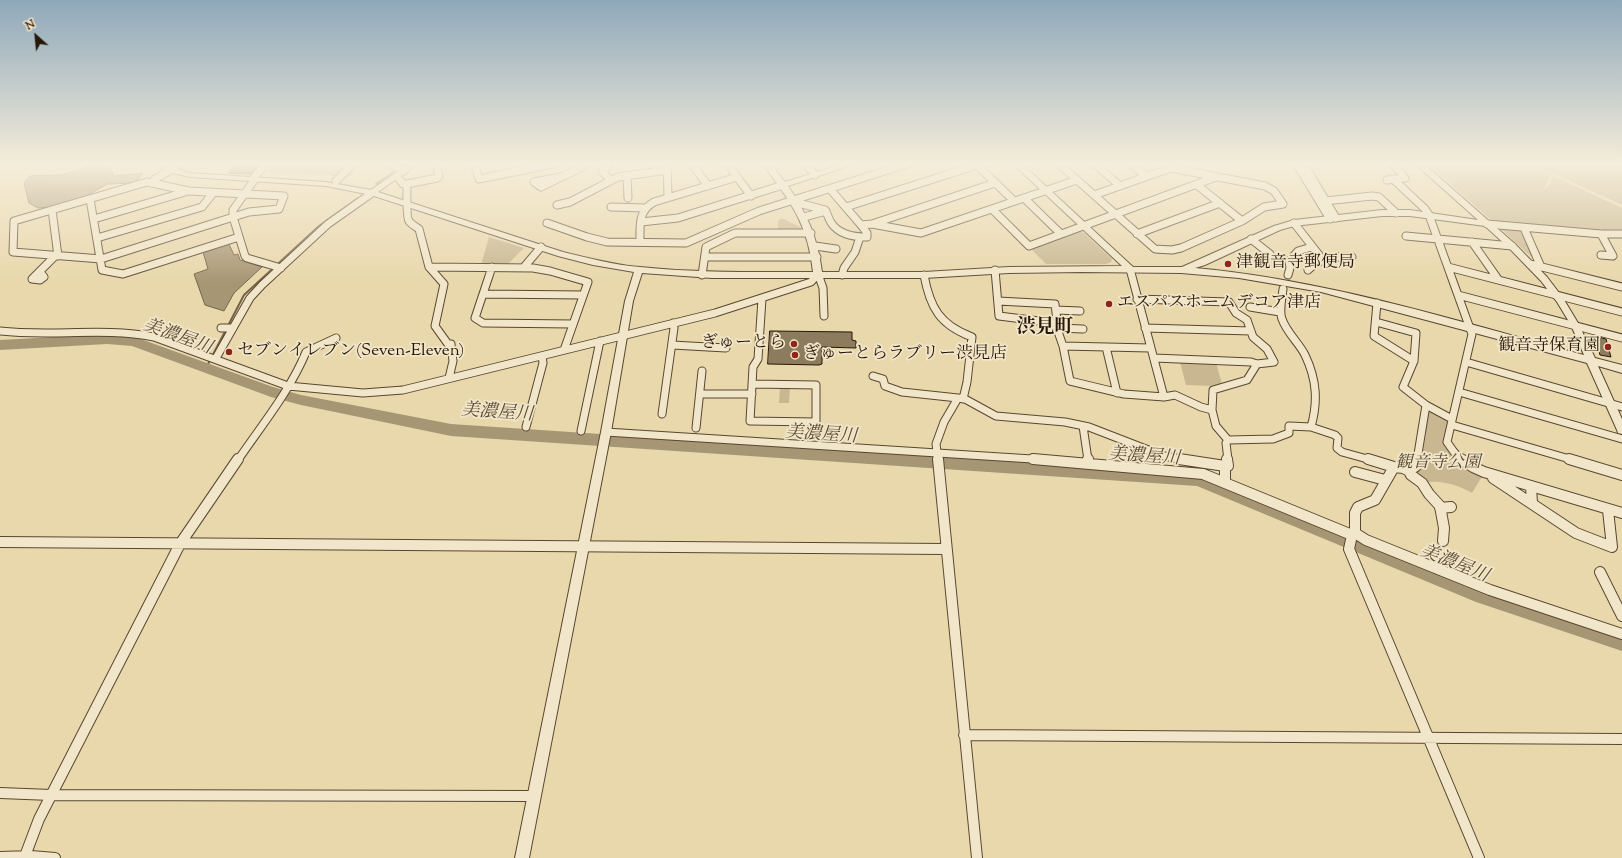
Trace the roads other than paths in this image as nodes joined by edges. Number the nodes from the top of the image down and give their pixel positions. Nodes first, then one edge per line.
1 (76, 203) edge
2 (91, 203) edge
3 (148, 203) edge
4 (205, 203) edge
5 (238, 203) edge
6 (281, 203) edge
7 (358, 203) edge
8 (402, 203) edge
9 (565, 203) edge
10 (652, 203) edge
11 (728, 203) edge
12 (790, 203) edge
13 (795, 203) edge
14 (798, 203) edge
15 (842, 203) edge
16 (861, 203) edge
17 (935, 203) edge
18 (1008, 203) edge
19 (1029, 203) edge
20 (1059, 203) edge
21 (1103, 203) edge
22 (1145, 203) edge
23 (1220, 203) joint
24 (1282, 203) edge
25 (1323, 203) edge
26 (1326, 203) edge
27 (1385, 203) edge
28 (1418, 203) edge
29 (1463, 203) edge
30 (408, 205) junction
31 (556, 205) dead end
32 (611, 207) dead end
33 (645, 208) junction
34 (846, 208) junction
35 (992, 209) junction
36 (52, 210) junction
37 (826, 211) junction
38 (1396, 213) junction
39 (1115, 214) junction
40 (1429, 215) junction
41 (233, 217) junction
42 (804, 217) junction
43 (94, 219) junction
44 (1333, 219) junction
45 (1242, 221) junction
46 (641, 222) junction
47 (547, 223) dead end
48 (1294, 223) junction
49 (872, 224) junction
50 (1487, 224) junction
51 (861, 225) junction
52 (1083, 226) junction
53 (1524, 228) junction
54 (811, 233) junction
55 (1061, 234) junction
56 (1137, 234) junction
57 (1601, 234) junction
58 (1622, 234) edge
59 (1406, 236) dead end
60 (239, 237) junction
61 (860, 237) junction
62 (97, 238) junction
63 (1438, 238) junction
64 (1251, 239) junction
65 (640, 242) junction
66 (1472, 242) junction
67 (815, 246) junction
68 (1512, 246) junction
69 (541, 247) junction
70 (1312, 247) junction
71 (836, 249) dead end
72 (1601, 255) dead end
73 (57, 256) junction
74 (704, 257) junction
75 (817, 257) junction
76 (1352, 257) dead end
77 (1266, 258) dead end
78 (101, 259) junction
79 (1323, 260) junction
80 (1530, 264) junction
81 (276, 267) junction
82 (492, 267) junction
83 (524, 267) junction
84 (1448, 267) junction
85 (1541, 267) junction
86 (429, 268) junction
87 (1130, 269) junction
88 (640, 270) junction
89 (995, 270) junction
90 (1181, 270) junction
91 (1308, 270) dead end
92 (40, 272) dead end
93 (702, 274) junction
94 (818, 274) junction
95 (842, 275) junction
96 (924, 275) junction
97 (1288, 275) dead end
98 (1498, 279) junction
99 (1622, 287) edge
100 (1283, 289) dead end
101 (484, 294) junction
102 (1555, 294) junction
103 (583, 295) junction
104 (1458, 295) junction
105 (762, 299) junction
106 (1137, 299) junction
107 (998, 302) junction
108 (1377, 303) junction
109 (1250, 306) dead end
110 (1056, 310) junction
111 (1080, 311) dead end
112 (1280, 312) junction
113 (1622, 312) edge
114 (824, 316) dead end
115 (1376, 322) junction
116 (673, 323) junction
117 (573, 324) junction
118 (1056, 325) junction
119 (1575, 325) junction
120 (1470, 327) junction
121 (221, 328) dead end
122 (231, 328) junction
123 (1145, 328) junction
124 (1084, 329) dead end
125 (0, 331) edge
126 (1251, 331) junction
127 (624, 335) junction
128 (336, 338) dead end
129 (1622, 338) edge
130 (600, 341) junction
131 (672, 345) junction
132 (1062, 346) junction
133 (726, 348) dead end
134 (1106, 348) junction
135 (1150, 348) junction
136 (564, 350) junction
137 (542, 356) junction
138 (216, 358) junction
139 (1154, 358) junction
140 (1592, 361) junction
141 (1414, 362) junction
142 (1466, 362) junction
143 (1257, 364) junction
144 (1622, 369) edge
145 (702, 371) dead end
146 (873, 376) dead end
147 (449, 378) junction
148 (753, 384) junction
149 (287, 388) junction
150 (1459, 392) junction
151 (1117, 393) junction
152 (700, 394) junction
153 (752, 394) junction
154 (1164, 397) junction
155 (961, 398) junction
156 (1609, 403) junction
157 (1426, 405) junction
158 (1622, 407) edge
159 (1212, 410) junction
160 (662, 414) dead end
161 (1452, 422) junction
162 (1083, 426) junction
163 (526, 427) dead end
164 (1311, 427) junction
165 (696, 428) dead end
166 (1622, 430) edge
167 (581, 431) dead end
168 (606, 432) junction
169 (1622, 439) edge
170 (1228, 440) junction
171 (937, 454) junction
172 (1088, 463) junction
173 (1225, 466) junction
174 (1394, 467) junction
175 (1409, 471) junction
176 (1355, 472) dead end
177 (1484, 472) junction
178 (1622, 476) edge
179 (1386, 480) junction
180 (1226, 483) junction
181 (1531, 486) junction
182 (1532, 503) junction
183 (1451, 507) dead end
184 (1440, 508) junction
185 (1608, 510) junction
186 (1622, 513) edge
187 (1354, 534) junction
188 (1443, 541) dead end
189 (0, 542) edge
190 (180, 544) junction
191 (583, 546) junction
192 (946, 549) junction
193 (1600, 572) dead end
194 (1621, 611) edge
195 (1622, 634) edge
196 (964, 734) junction
197 (1428, 737) junction
198 (1622, 739) edge
199 (0, 793) edge
200 (51, 795) junction
201 (534, 796) junction
202 (25, 856) junction
203 (0, 857) edge
204 (55, 858) edge
205 (522, 858) edge
206 (976, 858) edge
207 (1479, 858) edge

1 - 36 street
2 - 43 street
3 - 43 street
4 - 62 street
5 - 41 street
6 - 41 street
7 - 81 street
8 - 30 street
9 - 31 street
10 - 33 street
11 - 46 street
12 - 65 street
13 - 42 street
14 - 37 street
15 - 34 street
16 - 34 street
17 - 49 street
18 - 35 street
19 - 55 street
20 - 52 street
21 - 39 street
22 - 39 street
23 - 45 street
23 - 56 street
24 - 45 street
25 - 44 street
26 - 44 street
27 - 38 street
28 - 40 street
29 - 50 street
30 - 69 street
30 - 86 street
32 - 33 street
33 - 46 street
34 - 51 street
35 - 49 street
35 - 55 street
36 - 73 street
36 - 73 street
37 - 42 street
37 - 61 street
38 - 40 street
38 - 44 street
39 - 52 street
39 - 56 street
40 - 50 street
40 - 63 street
41 - 60 street
41 - 78 street
42 - 54 street
43 - 62 street
44 - 48 street
45 - 56 street
46 - 65 street
47 - 65 street
48 - 64 street
48 - 70 street
49 - 51 street
50 - 53 street
50 - 68 street
51 - 61 street
52 - 55 street
52 - 87 street
53 - 57 street
53 - 85 street
54 - 67 street
54 - 74 street
57 - 58 street
57 - 72 street
59 - 63 street
60 - 78 street
60 - 81 street
61 - 95 street
62 - 78 street
63 - 66 street
63 - 84 street
64 - 77 street
64 - 90 street
66 - 68 street
66 - 98 street
67 - 71 street
67 - 75 street
68 - 80 street
69 - 83 street
69 - 88 street
70 - 79 street
70 - 97 street
73 - 78 street
73 - 92 street
74 - 75 street
74 - 93 street
75 - 94 street
76 - 79 street
79 - 91 street
80 - 85 street
80 - 102 street
81 - 122 street
82 - 83 street
82 - 86 street
82 - 101 street
83 - 103 street
84 - 98 street
84 - 104 street
85 - 99 street
86 - 147 street
87 - 89 street
87 - 90 street
87 - 106 street
88 - 93 street
88 - 127 street
89 - 96 street
89 - 107 street
90 - 108 street
93 - 94 street
94 - 95 street
94 - 105 street
94 - 114 street
95 - 96 street
96 - 155 street
98 - 102 street
100 - 112 street
101 - 103 street
101 - 117 street
102 - 113 street
102 - 119 street
103 - 117 street
104 - 119 street
104 - 120 street
105 - 116 street
105 - 148 street
106 - 123 street
106 - 126 street
107 - 110 street
107 - 118 street
108 - 115 street
108 - 120 street
109 - 112 street
110 - 111 street
110 - 118 street
112 - 164 street
115 - 141 street
115 - 141 street
116 - 127 street
116 - 131 street
117 - 136 street
118 - 124 street
118 - 132 street
119 - 129 street
119 - 140 street
120 - 140 street
120 - 142 street
121 - 122 street
122 - 138 street
123 - 126 street
123 - 135 street
125 - 138 street
126 - 143 street
127 - 130 street
127 - 168 street
128 - 149 street
130 - 136 street
130 - 167 street
131 - 133 street
131 - 160 street
132 - 134 street
132 - 151 street
134 - 135 street
134 - 151 street
135 - 139 street
136 - 137 street
137 - 147 street
137 - 163 street
138 - 149 street
139 - 143 street
139 - 154 street
140 - 144 street
140 - 156 street
141 - 157 street
142 - 150 street
142 - 156 street
143 - 159 street
145 - 152 street
146 - 155 street
147 - 149 street
148 - 153 street
148 - 153 street
149 - 190 street
150 - 161 street
150 - 169 street
151 - 154 street
152 - 153 street
152 - 165 street
154 - 159 street
155 - 162 street
155 - 171 street
156 - 158 street
156 - 166 street
157 - 161 street
157 - 175 street
159 - 170 street
161 - 177 street
161 - 178 street
162 - 172 street
162 - 173 street
164 - 170 street
164 - 174 street
168 - 171 street
168 - 191 street
170 - 173 street
171 - 172 street
171 - 192 street
172 - 180 street
173 - 180 street
174 - 175 street
174 - 179 street
175 - 184 street
176 - 179 street
177 - 181 street
177 - 182 street
179 - 187 street
180 - 187 street
181 - 182 street
181 - 185 street
182 - 185 street
183 - 184 street
184 - 188 street
185 - 186 street
187 - 195 street
187 - 197 street
189 - 190 street
190 - 191 street
190 - 200 street
191 - 192 street
191 - 201 street
192 - 196 street
193 - 194 street
196 - 197 street
196 - 206 street
197 - 198 street
197 - 207 street
199 - 200 street
200 - 201 street
200 - 202 street
201 - 205 street
202 - 203 street
202 - 204 street

